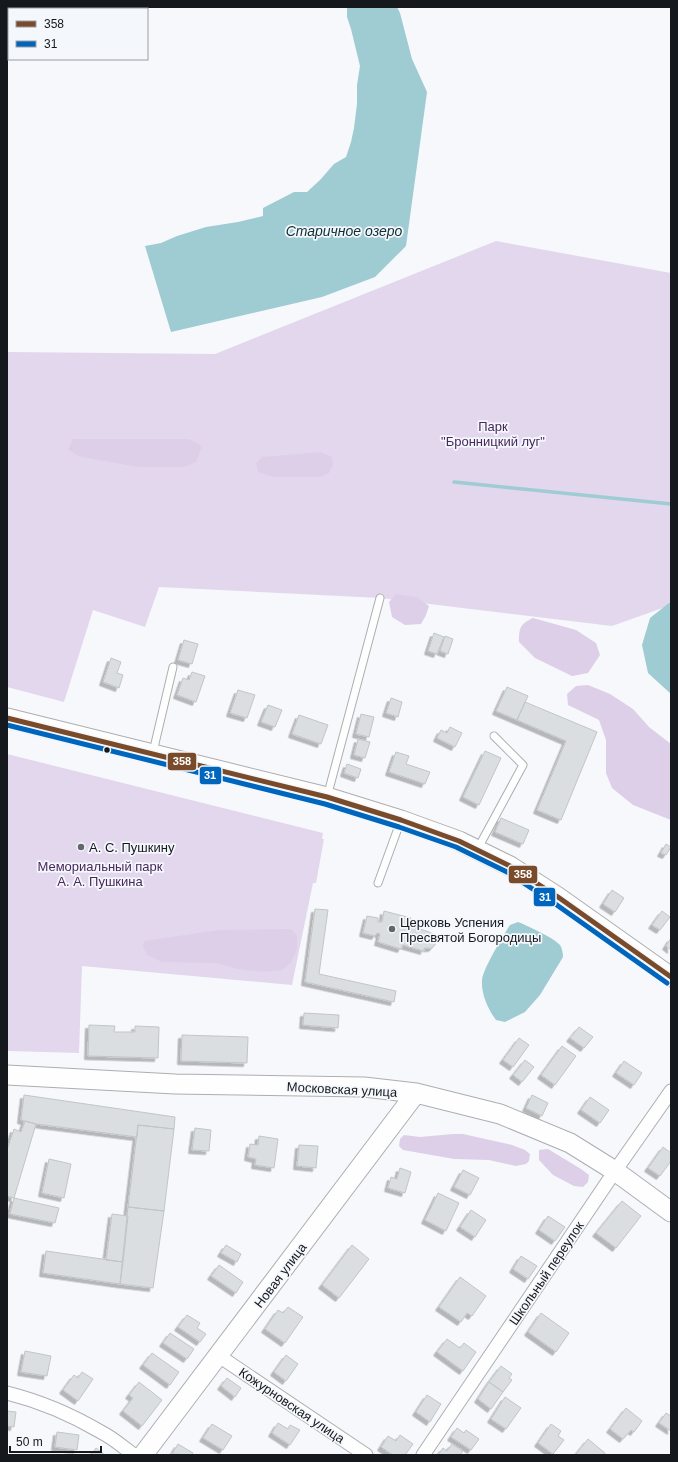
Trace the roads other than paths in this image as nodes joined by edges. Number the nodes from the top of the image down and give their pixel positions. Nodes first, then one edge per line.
1 (380, 598) dead end
2 (174, 667) dead end
3 (7, 718) edge
4 (494, 736) dead end
5 (153, 754) junction
6 (327, 797) junction
7 (401, 820) junction
8 (477, 850) junction
9 (378, 883) dead end
10 (671, 978) edge
11 (7, 1075) edge
12 (671, 1091) edge
13 (416, 1093) junction
14 (615, 1171) junction
15 (671, 1212) edge
16 (219, 1356) junction
17 (7, 1393) edge
18 (134, 1455) edge
19 (143, 1455) edge
20 (366, 1455) edge
21 (423, 1455) edge

1 - 6 lane
2 - 5 lane
3 - 5 street
4 - 8 lane
5 - 6 street
6 - 7 street
7 - 8 street
7 - 9 lane
8 - 10 street
11 - 13 street, Московская улица
12 - 14 street, Школьный переулок
13 - 14 street, Московская улица
13 - 16 street, Новая улица
14 - 15 street, Московская улица
14 - 21 street, Школьный переулок
16 - 19 street, Новая улица
16 - 20 street, Кожурновская улица
17 - 18 street

